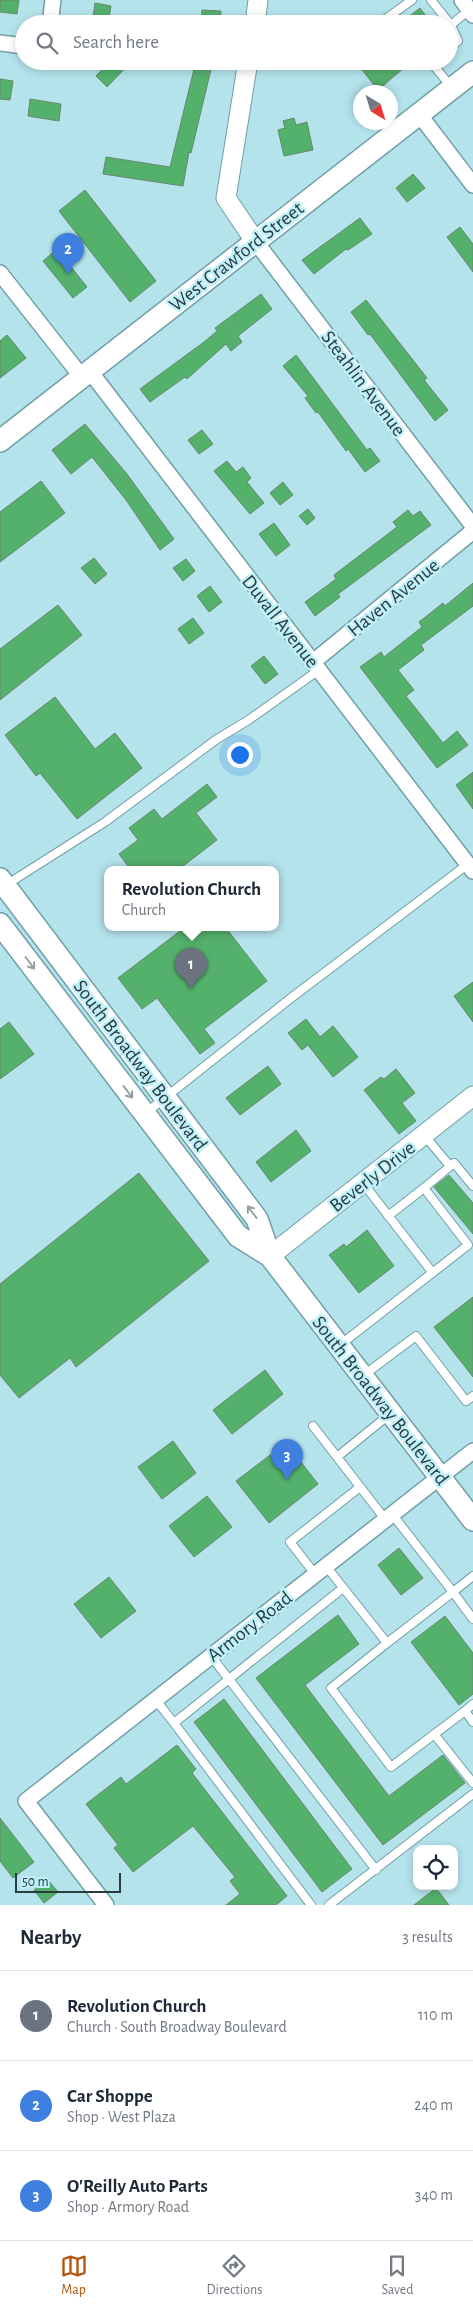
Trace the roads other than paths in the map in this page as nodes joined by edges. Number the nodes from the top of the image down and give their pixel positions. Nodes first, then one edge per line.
1 (53, 0) edge
2 (258, 0) edge
3 (412, 0) edge
4 (431, 0) edge
5 (468, 8) edge
6 (51, 15) edge
7 (256, 15) edge
8 (391, 15) edge
9 (443, 15) edge
10 (458, 19) edge
11 (0, 43) edge
12 (15, 45) edge
13 (247, 70) edge
14 (437, 70) edge
15 (473, 72) edge
16 (452, 88) junction
17 (419, 114) junction
18 (473, 186) edge
19 (255, 241) junction
20 (0, 273) edge
21 (85, 373) junction
22 (0, 441) edge
23 (473, 526) edge
24 (473, 531) edge
25 (316, 666) junction
26 (470, 868) edge
27 (2, 884) edge
28 (0, 924) edge
29 (473, 1096) edge
30 (165, 1098) junction
31 (144, 1114) junction
32 (424, 1135) junction
33 (450, 1166) junction
34 (363, 1184) junction
35 (473, 1186) edge
36 (424, 1188) junction
37 (388, 1216) junction
38 (471, 1245) edge
39 (270, 1256) junction
40 (432, 1272) junction
41 (339, 1346) junction
42 (362, 1376) junction
43 (473, 1396) edge
44 (391, 1412) junction
45 (313, 1426) dead end
46 (473, 1451) edge
47 (337, 1457) junction
48 (440, 1476) junction
49 (360, 1487) junction
50 (389, 1516) junction
51 (473, 1520) edge
52 (320, 1570) junction
53 (473, 1576) edge
54 (343, 1588) junction
55 (453, 1592) junction
56 (473, 1619) edge
57 (387, 1643) junction
58 (211, 1656) junction
59 (229, 1679) junction
60 (155, 1700) junction
61 (473, 1704) edge
62 (465, 1711) junction
63 (473, 1721) edge
64 (174, 1723) junction
65 (434, 1734) junction
66 (473, 1783) edge
67 (473, 1794) edge
68 (376, 1870) junction
69 (106, 1905) edge
70 (311, 1905) edge
71 (329, 1905) edge

1 - 6 street
2 - 7 street
3 - 8 lane
4 - 9 lane
5 - 10 lane
11 - 12 street
13 - 19 street
14 - 16 lane
15 - 16 main road, West Crawford Street
16 - 17 main road, West Crawford Street
17 - 18 street
17 - 19 main road, West Crawford Street
19 - 21 main road, West Crawford Street
19 - 23 street, Steahlin Avenue
20 - 21 street, Duvall Avenue
21 - 22 main road, West Crawford Street
21 - 25 street, Duvall Avenue
24 - 25 street, Haven Avenue
25 - 26 street, Duvall Avenue
25 - 27 lane
26 - 30 lane
27 - 30 main road, South Broadway Boulevard
28 -> 31 main road, South Broadway Boulevard
29 - 32 street, Beverly Drive
30 - 31 lane
39 -> 30 main road, South Broadway Boulevard
31 - 39 main road, South Broadway Boulevard
32 - 33 lane
32 - 34 street, Beverly Drive
33 - 35 lane
33 - 36 lane
34 - 37 lane
34 - 39 street, Beverly Drive
36 - 37 lane
36 - 38 lane
37 - 40 lane
38 - 40 lane
39 - 41 main road, South Broadway Boulevard
40 - 41 lane
41 - 42 main road, South Broadway Boulevard
42 - 43 lane
42 - 44 main road, South Broadway Boulevard
44 - 47 lane
44 - 48 main road, South Broadway Boulevard
45 - 47 lane
46 - 48 street, Armory Road
47 - 49 lane
48 - 50 street, Armory Road
48 - 51 main road, South Broadway Boulevard
49 - 50 lane
49 - 52 lane
50 - 52 street, Armory Road
50 - 55 lane
52 - 54 lane
52 - 58 street, Armory Road
53 - 55 lane
54 - 57 lane
54 - 59 lane
55 - 56 lane
55 - 57 lane
57 - 65 lane
58 - 59 lane
58 - 60 street, Armory Road
59 - 64 lane
59 - 68 lane
60 - 64 lane
60 - 69 street, Armory Road
61 - 62 lane
62 - 63 lane
62 - 65 lane
64 - 70 lane
65 - 66 lane
67 - 68 lane
68 - 71 lane

